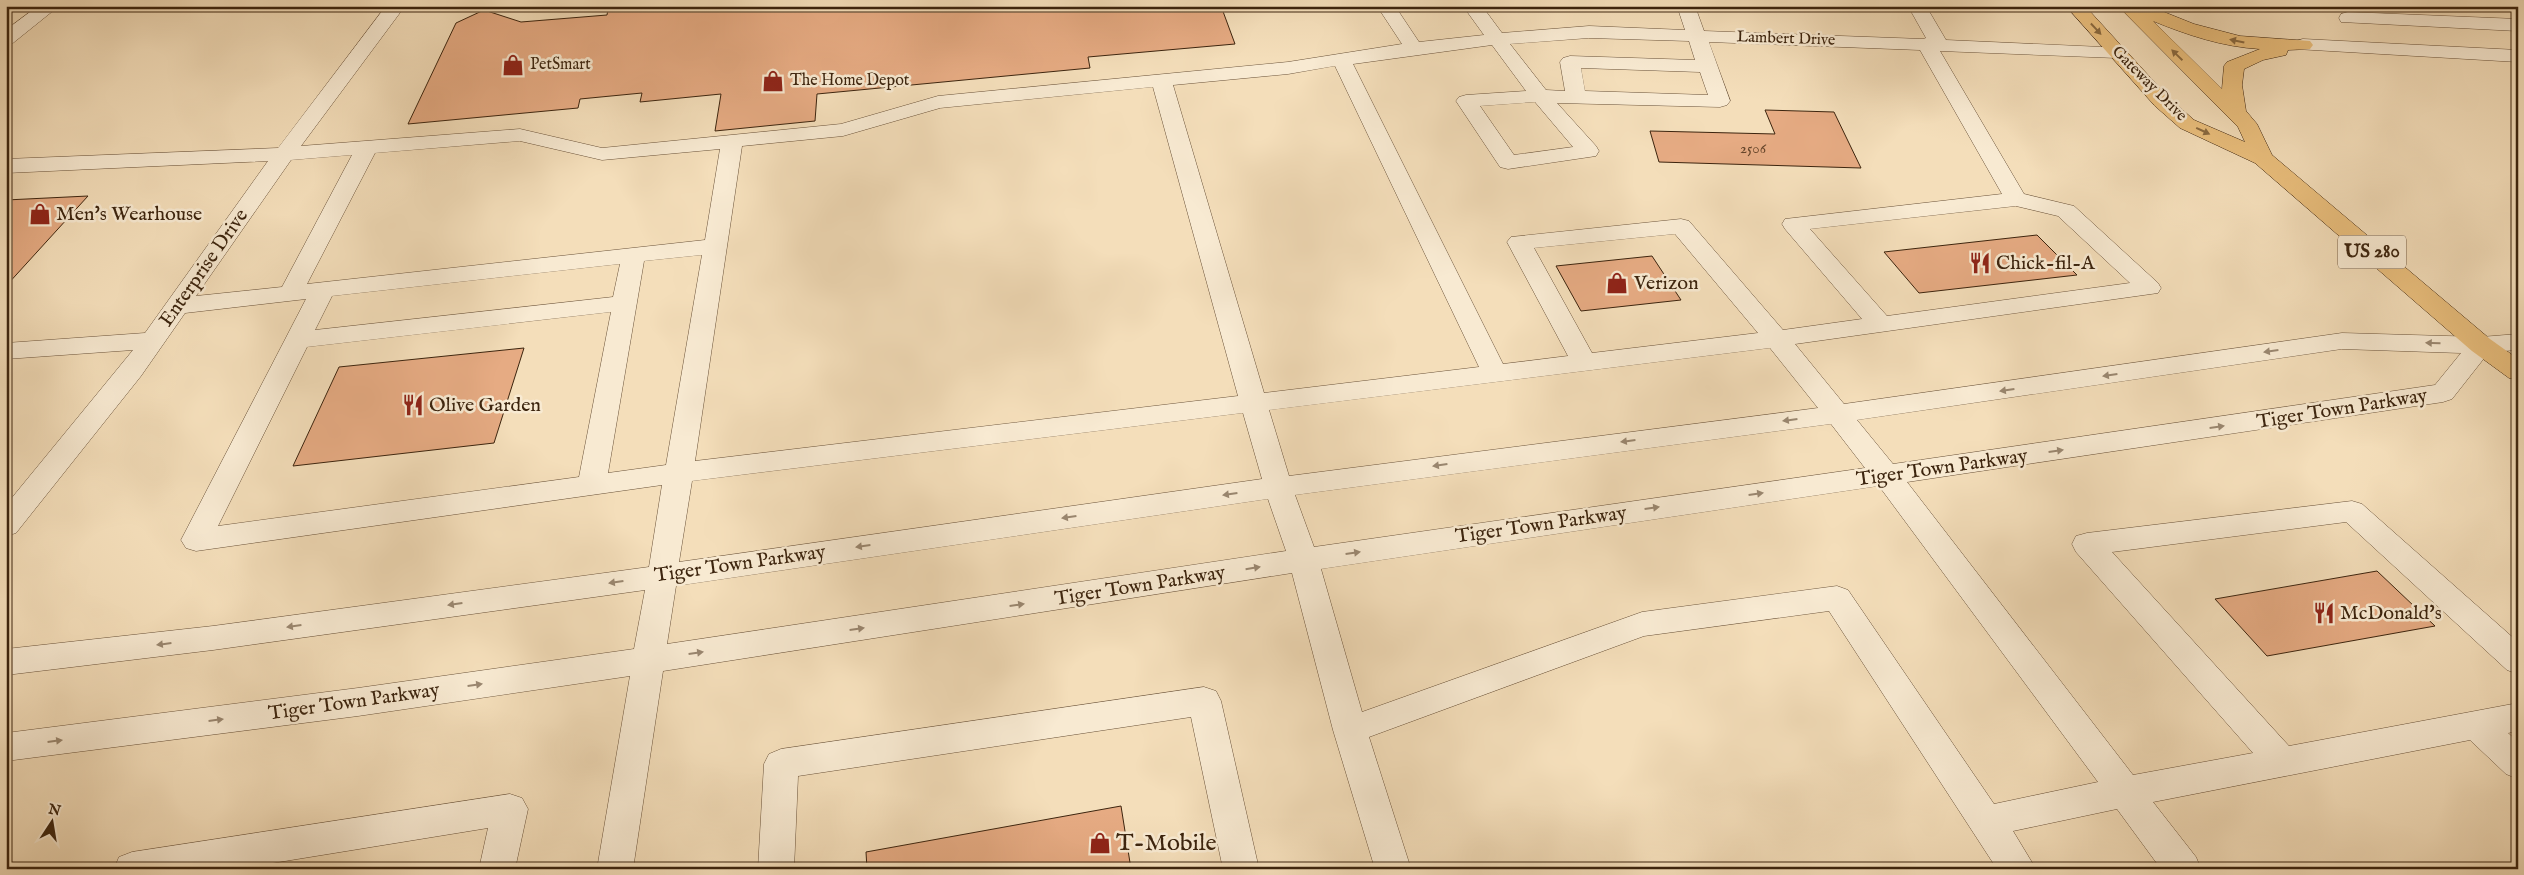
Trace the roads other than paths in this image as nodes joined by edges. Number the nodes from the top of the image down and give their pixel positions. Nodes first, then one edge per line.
1 (50, 6) edge
2 (396, 6) edge
3 (1386, 6) edge
4 (1472, 6) edge
5 (1686, 6) edge
6 (1917, 6) edge
7 (2075, 6) edge
8 (2127, 6) edge
9 (2134, 6) edge
10 (2331, 6) edge
11 (2389, 13) edge
12 (2348, 18) junction
13 (2518, 25) edge
14 (1696, 36) junction
15 (6, 39) edge
16 (1495, 39) junction
17 (1933, 44) junction
18 (2302, 45) junction
19 (1414, 48) junction
20 (2396, 49) junction
21 (2117, 52) junction
22 (2518, 56) edge
23 (1342, 61) junction
24 (1707, 66) junction
25 (1162, 80) junction
26 (1540, 96) junction
27 (1576, 98) junction
28 (2236, 114) junction
29 (732, 142) junction
30 (367, 147) junction
31 (284, 154) junction
32 (2263, 158) junction
33 (6, 166) edge
34 (2016, 198) junction
35 (716, 246) junction
36 (633, 256) junction
37 (322, 290) junction
38 (290, 294) junction
39 (624, 303) junction
40 (177, 306) junction
41 (1880, 324) junction
42 (1777, 338) junction
43 (297, 340) junction
44 (152, 341) junction
45 (2518, 342) edge
46 (2481, 345) junction
47 (6, 351) edge
48 (1584, 362) junction
49 (2518, 372) edge
50 (1495, 374) junction
51 (1254, 403) junction
52 (1838, 414) junction
53 (680, 473) junction
54 (1886, 476) junction
55 (592, 485) junction
56 (1278, 487) junction
57 (6, 525) edge
58 (1304, 560) junction
59 (664, 576) junction
60 (648, 660) junction
61 (2518, 661) edge
62 (6, 662) edge
63 (2518, 717) edge
64 (2477, 725) junction
65 (1350, 730) junction
66 (6, 747) edge
67 (2282, 762) junction
68 (2518, 764) edge
69 (2125, 792) junction
70 (1986, 821) junction
71 (132, 869) edge
72 (497, 869) edge
73 (615, 869) edge
74 (776, 869) edge
75 (1241, 869) edge
76 (1393, 869) edge
77 (2018, 869) edge
78 (2183, 869) edge

1 - 15 street
2 - 31 street, Enterprise Drive
3 - 19 street
4 - 16 street
5 - 14 street
6 - 17 street
7 -> 21 highway, Gateway Drive / US 280
28 -> 8 highway, Gateway Drive / US 280
18 -> 9 highway
10 - 12 street
11 - 12 street
11 - 13 street
12 - 20 street
14 - 16 street, Lambert Drive
14 - 17 street, Lambert Drive
14 - 24 street
16 - 19 street, Lambert Drive
16 - 26 street
17 - 21 street, Lambert Drive
17 - 34 street
18 - 20 street
18 - 28 highway
19 - 23 street, Lambert Drive
20 - 22 street
21 -> 32 highway, Gateway Drive / US 280
23 - 25 street, Lambert Drive
23 - 50 street
24 - 27 street
24 - 27 street
25 - 29 street, Lambert Drive
25 - 51 street
26 - 26 street
26 - 27 street
28 - 32 highway, Gateway Drive / US 280
29 - 30 street, Lambert Drive
29 - 35 street
30 - 31 street, Lambert Drive
30 - 38 street
31 - 33 street, Lambert Drive
31 - 40 street, Enterprise Drive
32 - 46 highway, Gateway Drive / US 280
34 - 41 street
34 - 41 street
35 - 36 street
35 - 53 street
36 - 37 street
36 - 39 street
37 - 38 street
37 - 43 street
38 - 40 street
39 - 43 street
39 - 55 street
40 - 44 street, Enterprise Drive
41 - 42 street
42 - 48 street
42 - 48 street
42 - 52 street
43 - 55 street
44 - 47 street
44 - 57 street, Enterprise Drive
45 - 46 street
46 - 49 highway, Gateway Drive / US 280
46 -> 52 street, Tiger Town Parkway
54 -> 46 street, Tiger Town Parkway
48 - 50 street
50 - 51 street
51 - 53 street
51 - 56 street
52 - 54 street
52 -> 56 street, Tiger Town Parkway
53 - 55 street
53 - 59 street
58 -> 54 street, Tiger Town Parkway
54 - 69 street
56 - 58 street
56 -> 59 street, Tiger Town Parkway
60 -> 58 street, Tiger Town Parkway
58 - 65 street
59 - 60 street
59 -> 62 street, Tiger Town Parkway
66 -> 60 street, Tiger Town Parkway
60 - 73 street
61 - 67 street
63 - 64 street
64 - 67 street
64 - 68 street
65 - 70 street
65 - 76 street
67 - 69 street
69 - 70 street
69 - 78 street
70 - 77 street
71 - 72 street
74 - 75 street

